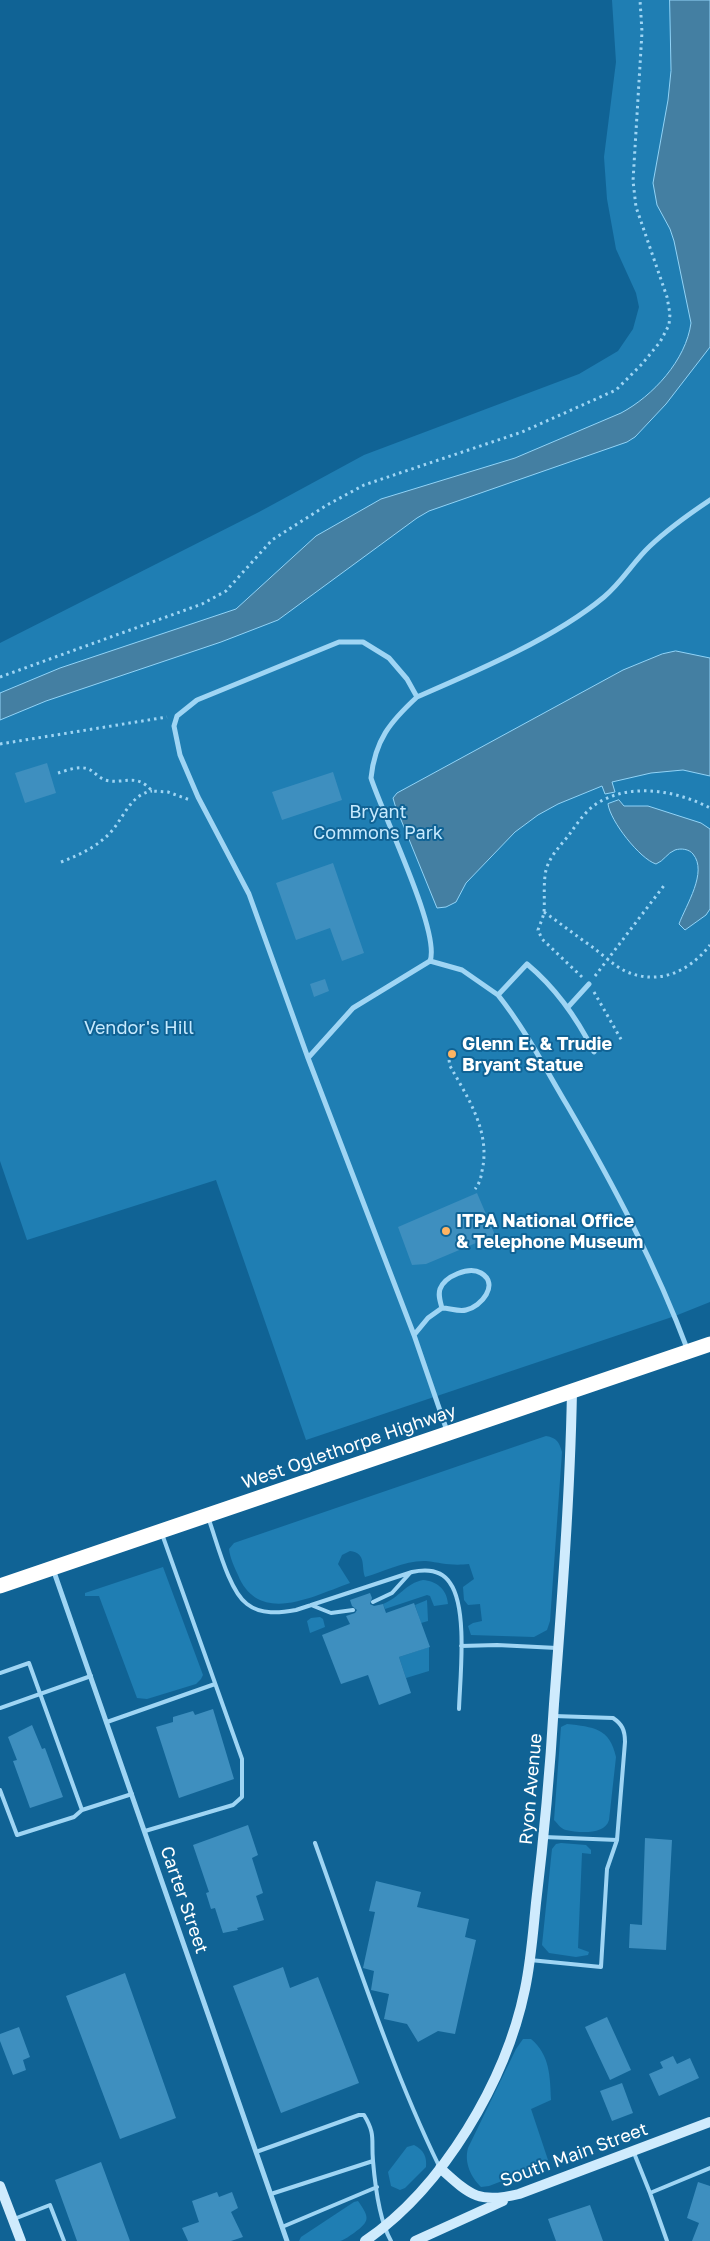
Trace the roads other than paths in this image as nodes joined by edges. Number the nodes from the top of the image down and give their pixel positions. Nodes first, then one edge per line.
1 (710, 500) edge
2 (417, 697) junction
3 (430, 961) junction
4 (589, 984) road end
5 (498, 995) junction
6 (569, 1006) junction
7 (594, 1052) dead end
8 (308, 1058) junction
9 (442, 1308) junction
10 (414, 1335) junction
11 (710, 1344) edge
12 (688, 1351) junction
13 (572, 1391) junction
14 (448, 1434) junction
15 (207, 1516) junction
16 (161, 1532) junction
17 (53, 1568) junction
18 (412, 1572) junction
19 (0, 1586) edge
20 (373, 1602) dead end
21 (311, 1605) junction
22 (354, 1610) dead end
23 (462, 1646) junction
24 (558, 1648) junction
25 (0, 1673) edge
26 (91, 1676) junction
27 (215, 1684) junction
28 (40, 1694) junction
29 (0, 1708) edge
30 (459, 1709) dead end
31 (554, 1716) junction
32 (107, 1722) junction
33 (0, 1790) edge
34 (132, 1794) junction
35 (82, 1810) junction
36 (145, 1831) junction
37 (544, 1837) junction
38 (617, 1840) junction
39 (314, 1843) dead end
40 (530, 1960) junction
41 (710, 2122) edge
42 (633, 2151) junction
43 (256, 2152) junction
44 (373, 2161) junction
45 (440, 2168) junction
46 (710, 2168) edge
47 (0, 2186) edge
48 (377, 2187) junction
49 (650, 2193) junction
50 (271, 2194) junction
51 (519, 2194) junction
52 (3, 2205) edge
53 (14, 2220) junction
54 (282, 2227) junction
55 (384, 2228) junction
56 (21, 2241) edge
57 (64, 2241) edge
58 (287, 2241) edge
59 (365, 2241) edge
60 (391, 2241) edge
61 (415, 2241) edge
62 (667, 2241) edge

1 - 2 street
2 - 3 street
2 - 8 street
3 - 5 street
3 - 8 street
4 - 6 street
5 - 6 street
5 - 12 street
6 - 7 street
8 - 10 street
9 - 9 street
9 - 10 street
10 - 14 street
11 - 12 highway, West Oglethorpe Highway
12 - 13 highway, West Oglethorpe Highway
13 - 14 highway, West Oglethorpe Highway
13 - 24 street, Ryon Avenue
14 - 15 highway, West Oglethorpe Highway
15 - 16 highway, West Oglethorpe Highway
15 - 21 lane
16 - 17 highway, West Oglethorpe Highway
16 - 27 lane
17 - 19 highway, West Oglethorpe Highway
17 - 26 street, Carter Street
18 - 20 lane
18 - 21 lane
18 - 23 lane
21 - 22 lane
23 - 24 lane
23 - 30 lane
24 - 31 street, Ryon Avenue
25 - 28 lane
26 - 28 lane
26 - 32 street, Carter Street
27 - 32 lane
27 - 36 lane
28 - 29 lane
28 - 35 lane
31 - 37 street, Ryon Avenue
31 - 38 lane
32 - 34 street, Carter Street
33 - 35 lane
34 - 35 lane
34 - 36 street, Carter Street
36 - 43 street, Carter Street
37 - 38 lane
37 - 40 street, Ryon Avenue
38 - 40 lane
39 - 45 lane
40 - 45 street, Ryon Avenue
41 - 42 street, South Main Street
42 - 49 lane
42 - 51 street, South Main Street
43 - 44 lane
43 - 50 street, Carter Street
44 - 48 lane
44 - 50 lane
45 - 51 street, South Main Street
45 - 55 street
46 - 49 lane
47 - 52 street
48 - 54 lane
48 - 55 lane
49 - 62 lane
50 - 54 street, Carter Street
51 - 61 street
52 - 53 street
53 - 56 street
53 - 57 lane
54 - 58 street, Carter Street
55 - 59 street
55 - 60 lane

